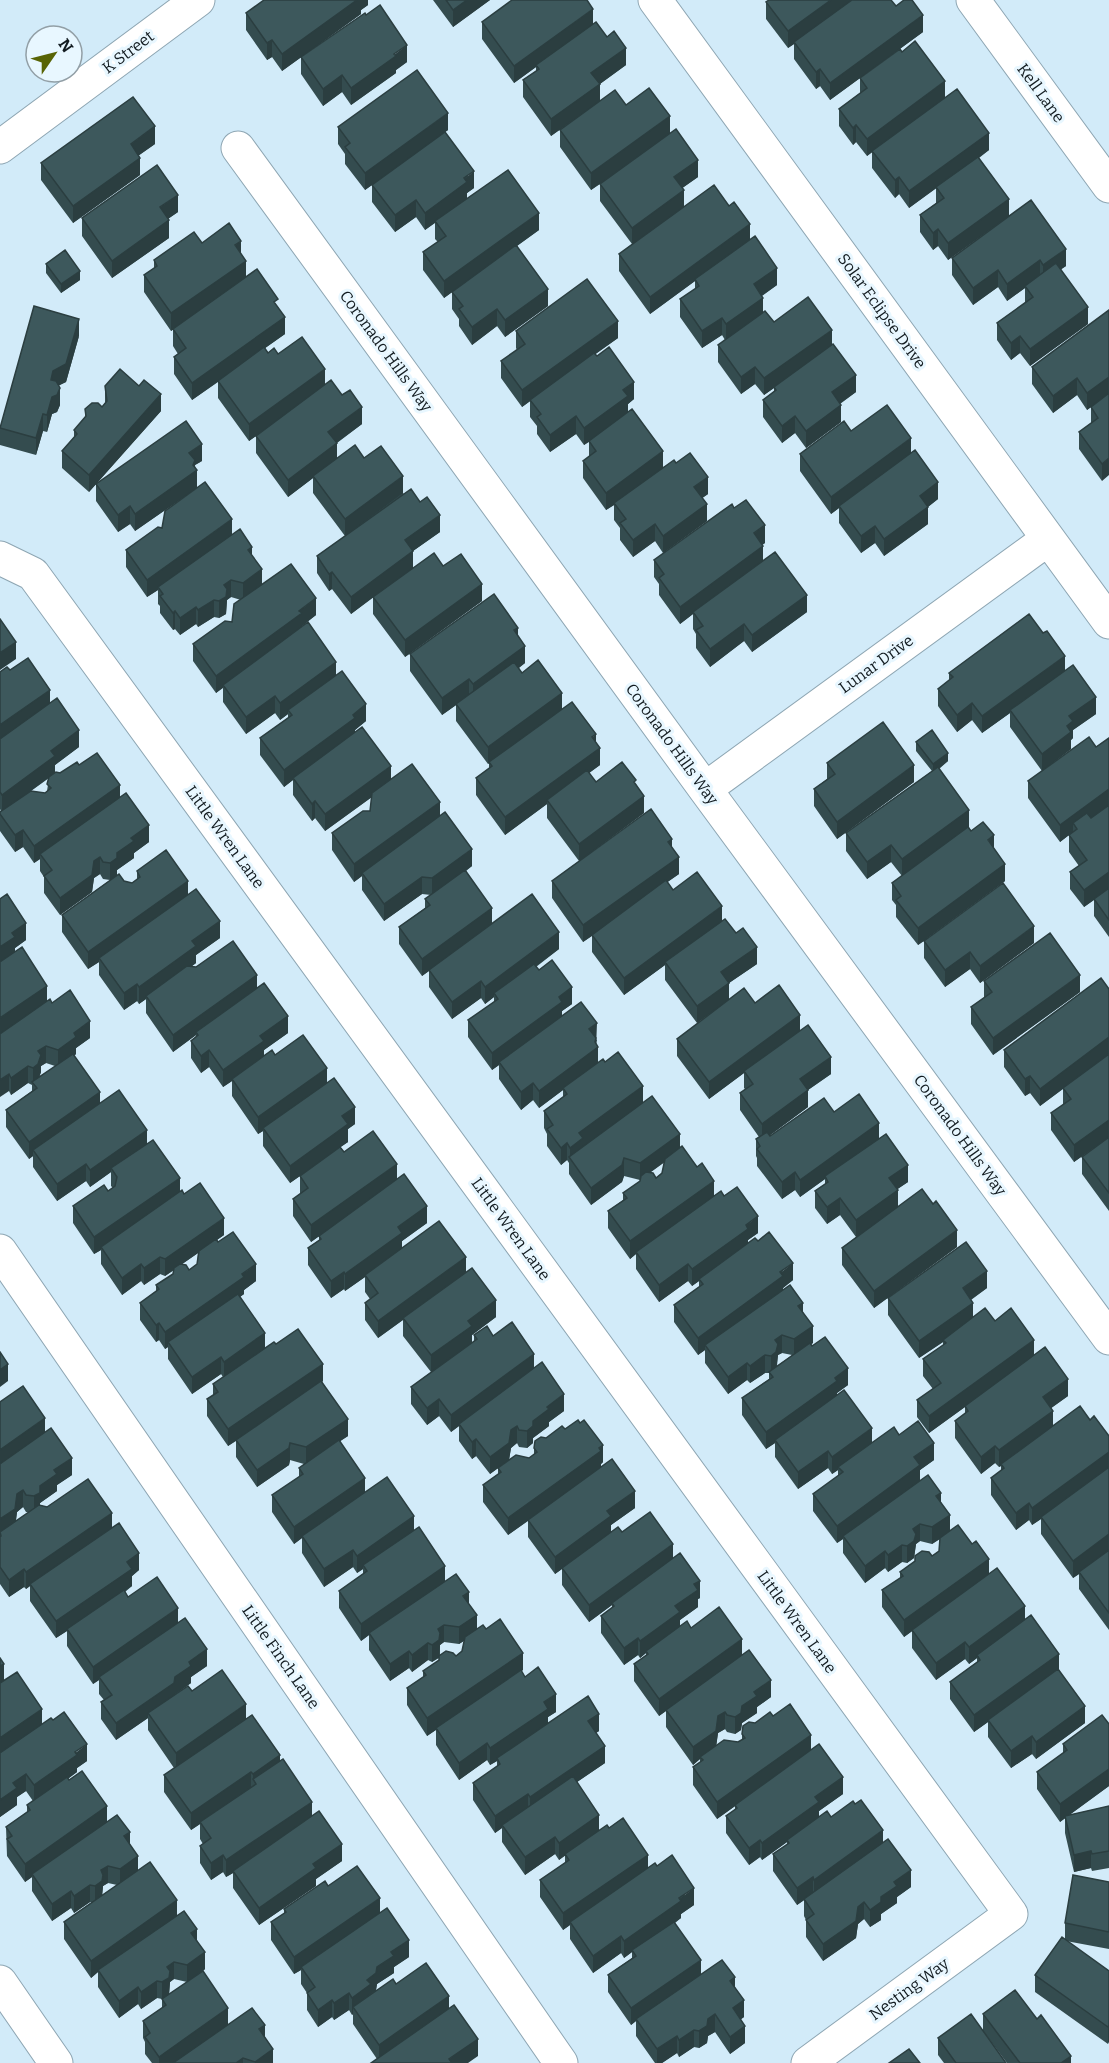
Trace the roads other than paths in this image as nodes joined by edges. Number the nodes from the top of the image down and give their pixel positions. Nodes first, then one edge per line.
1 (198, 0) edge
2 (655, 0) edge
3 (973, 0) edge
4 (0, 147) edge
5 (238, 148) dead end
6 (1107, 181) edge
7 (1048, 539) junction
8 (0, 558) edge
9 (1109, 622) edge
10 (705, 789) junction
11 (0, 1251) edge
12 (1109, 1338) edge
13 (1011, 1914) joint
14 (0, 1982) edge
15 (56, 2063) edge
16 (561, 2063) edge
17 (808, 2063) edge

1 - 4 street, K Street
2 - 7 street, Solar Eclipse Drive
3 - 6 street, Kell Lane
5 - 10 street, Coronado Hills Way
7 - 9 street, Solar Eclipse Drive
7 - 10 street, Lunar Drive
8 - 13 street, Little Wren Lane
10 - 12 street, Coronado Hills Way
11 - 16 street, Little Finch Lane
13 - 17 street, Nesting Way
14 - 15 street

